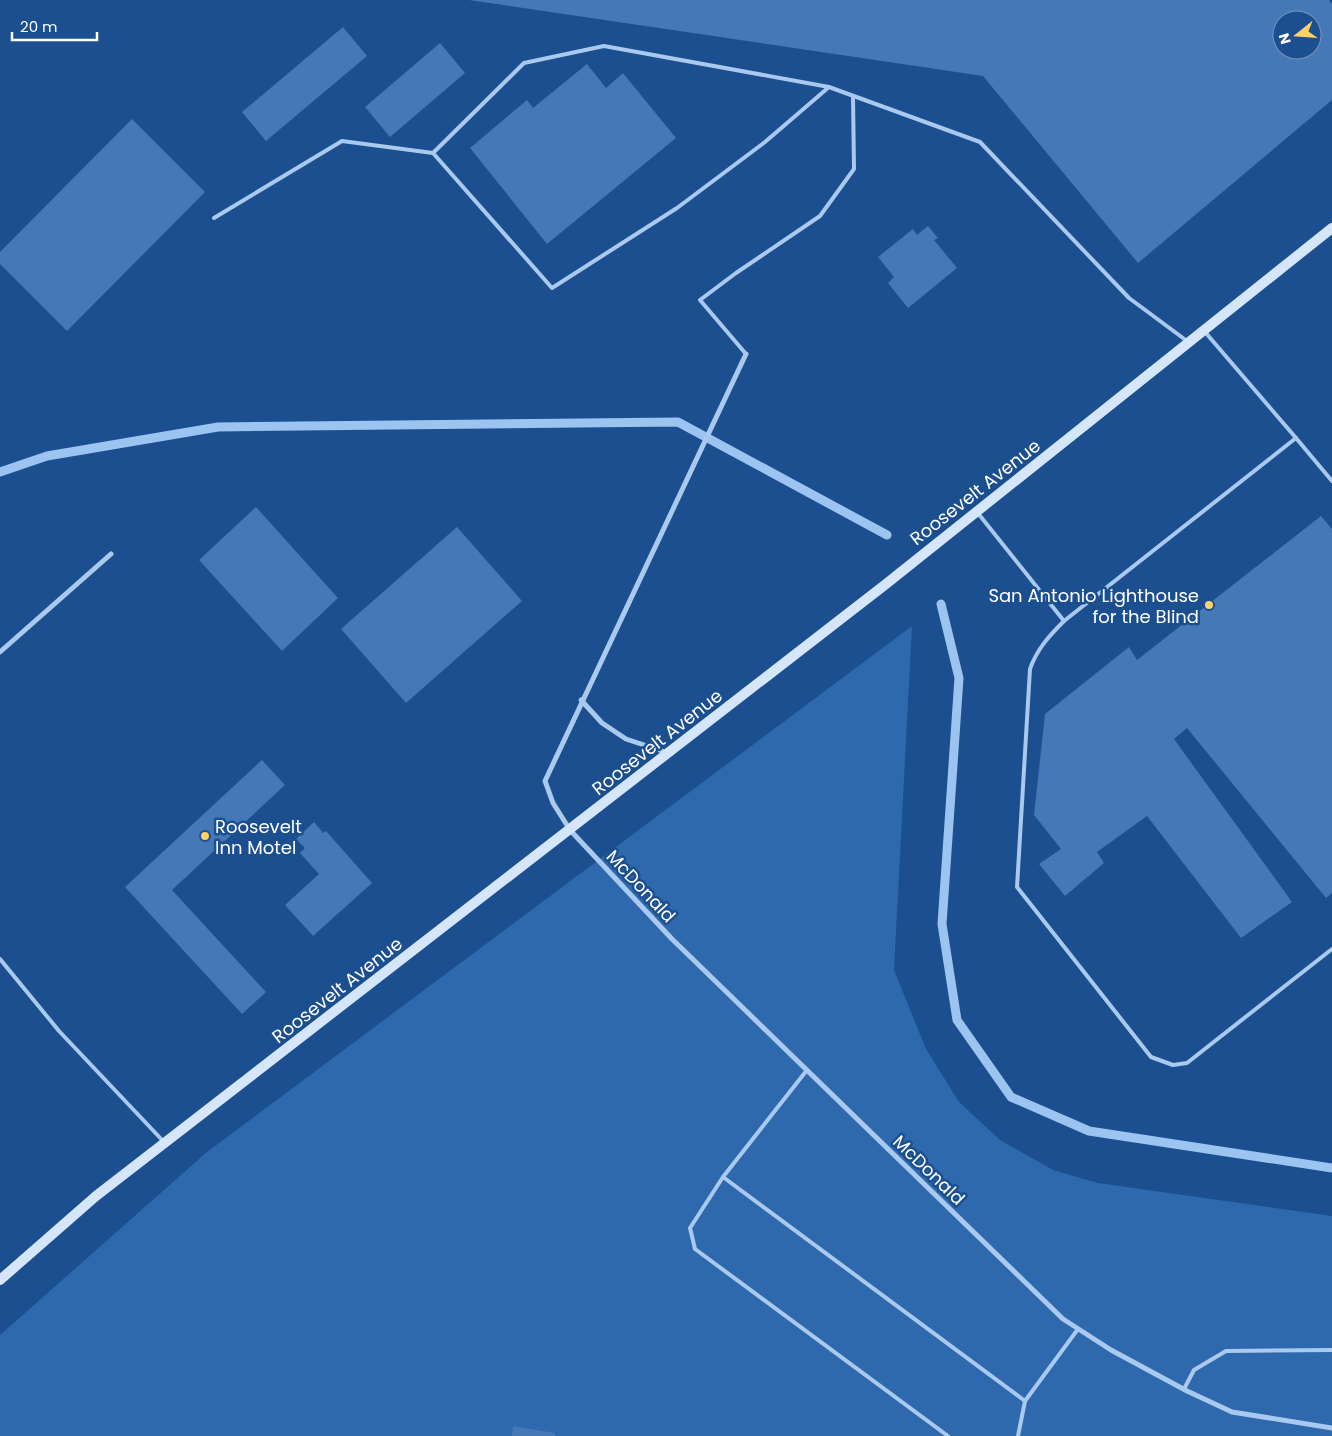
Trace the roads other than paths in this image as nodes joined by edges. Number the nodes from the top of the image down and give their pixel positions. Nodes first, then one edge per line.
1 (829, 87) junction
2 (853, 96) junction
3 (433, 153) junction
4 (214, 218) dead end
5 (1332, 228) edge
6 (1204, 330) junction
7 (1189, 343) junction
8 (746, 354) joint
9 (1296, 438) junction
10 (1332, 481) edge
11 (977, 512) junction
12 (111, 554) dead end
13 (1064, 621) junction
14 (0, 652) edge
15 (581, 700) junction
16 (668, 754) junction
17 (570, 830) junction
18 (1332, 949) edge
19 (0, 959) edge
20 (807, 1070) junction
21 (165, 1143) junction
22 (723, 1177) junction
23 (0, 1280) edge
24 (1078, 1328) junction
25 (1332, 1350) edge
26 (1184, 1389) junction
27 (1025, 1401) junction
28 (1332, 1428) edge
29 (948, 1436) edge
30 (1018, 1436) edge

1 - 2 lane
1 - 3 lane
1 - 3 lane
2 - 7 lane
2 - 8 lane
3 - 4 lane
5 - 6 main road, Roosevelt Avenue
6 - 7 main road, Roosevelt Avenue
6 - 9 lane
7 - 11 main road, Roosevelt Avenue
8 - 15 street
9 - 10 lane
9 - 13 lane
11 - 13 lane
11 - 16 main road, Roosevelt Avenue
12 - 14 street
13 - 18 lane
15 - 16 street
15 - 17 street, McDonald
16 - 17 main road, Roosevelt Avenue
17 - 20 street, McDonald
17 - 21 main road, Roosevelt Avenue
19 - 21 lane
20 - 22 lane
20 - 24 street, McDonald
21 - 23 main road, Roosevelt Avenue
22 - 27 lane
22 - 29 lane
24 - 26 street, McDonald
24 - 27 lane
25 - 26 lane
26 - 28 street, McDonald
27 - 30 lane

